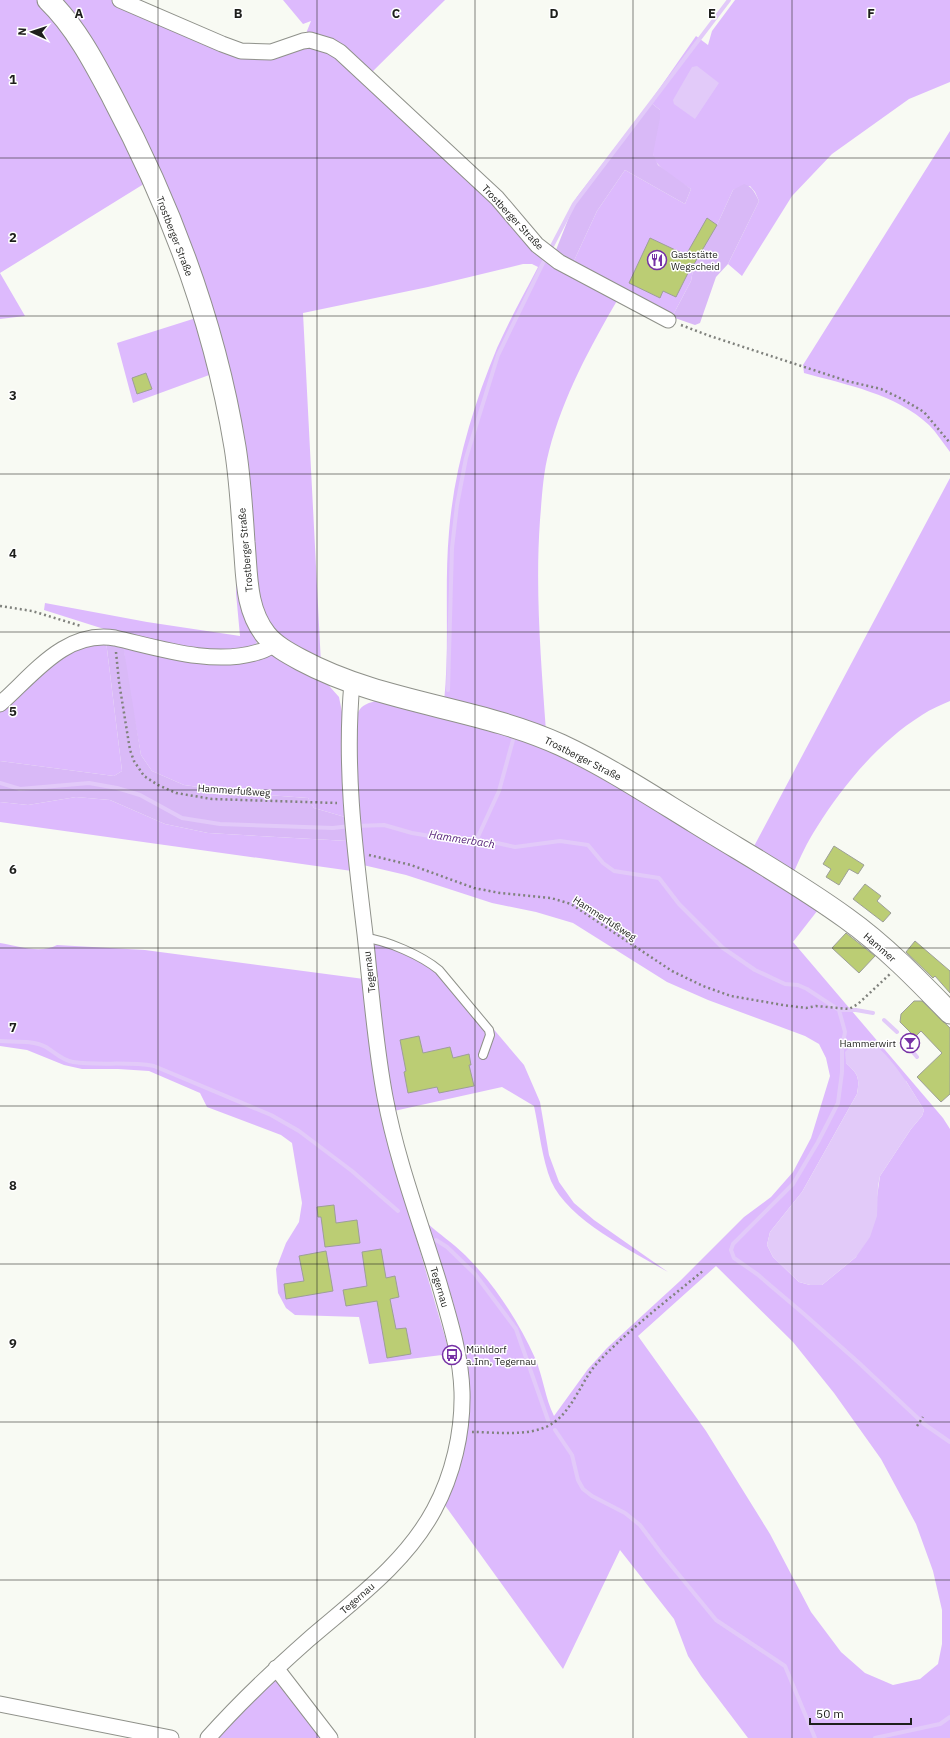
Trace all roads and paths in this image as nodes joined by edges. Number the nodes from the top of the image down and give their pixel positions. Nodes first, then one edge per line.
1 (48, 0) edge
2 (120, 0) edge
3 (668, 320) joint
4 (950, 443) edge
5 (0, 606) edge
6 (82, 627) dead end
7 (115, 638) junction
8 (275, 644) junction
9 (352, 683) junction
10 (0, 704) edge
11 (351, 809) junction
12 (355, 846) junction
13 (804, 890) joint
14 (365, 938) junction
15 (900, 964) junction
16 (950, 1013) edge
17 (483, 1054) dead end
18 (704, 1270) dead end
19 (923, 1417) dead end
20 (917, 1426) dead end
21 (460, 1432) junction
22 (276, 1668) junction
23 (0, 1704) edge
24 (171, 1738) edge
25 (208, 1738) edge
26 (330, 1738) edge

1 - 8 main road, Trostberger Straße
2 - 3 street, Trostberger Straße
3 - 4 path
5 - 6 path
7 - 8 street
7 - 10 street
7 - 11 path, Hammerfußweg
8 - 9 main road, Trostberger Straße
9 - 11 street, Tegernau
9 - 13 main road, Trostberger Straße
11 - 12 street, Tegernau
12 - 14 street, Tegernau
12 - 15 path, Hammerfußweg
13 - 15 main road, Hammer
14 - 17 lane
14 - 21 street, Tegernau
15 - 16 main road, Hammer
18 - 21 path
19 - 20 path
21 - 22 street, Tegernau
22 - 25 street, Tegernau
22 - 26 street
23 - 24 street

